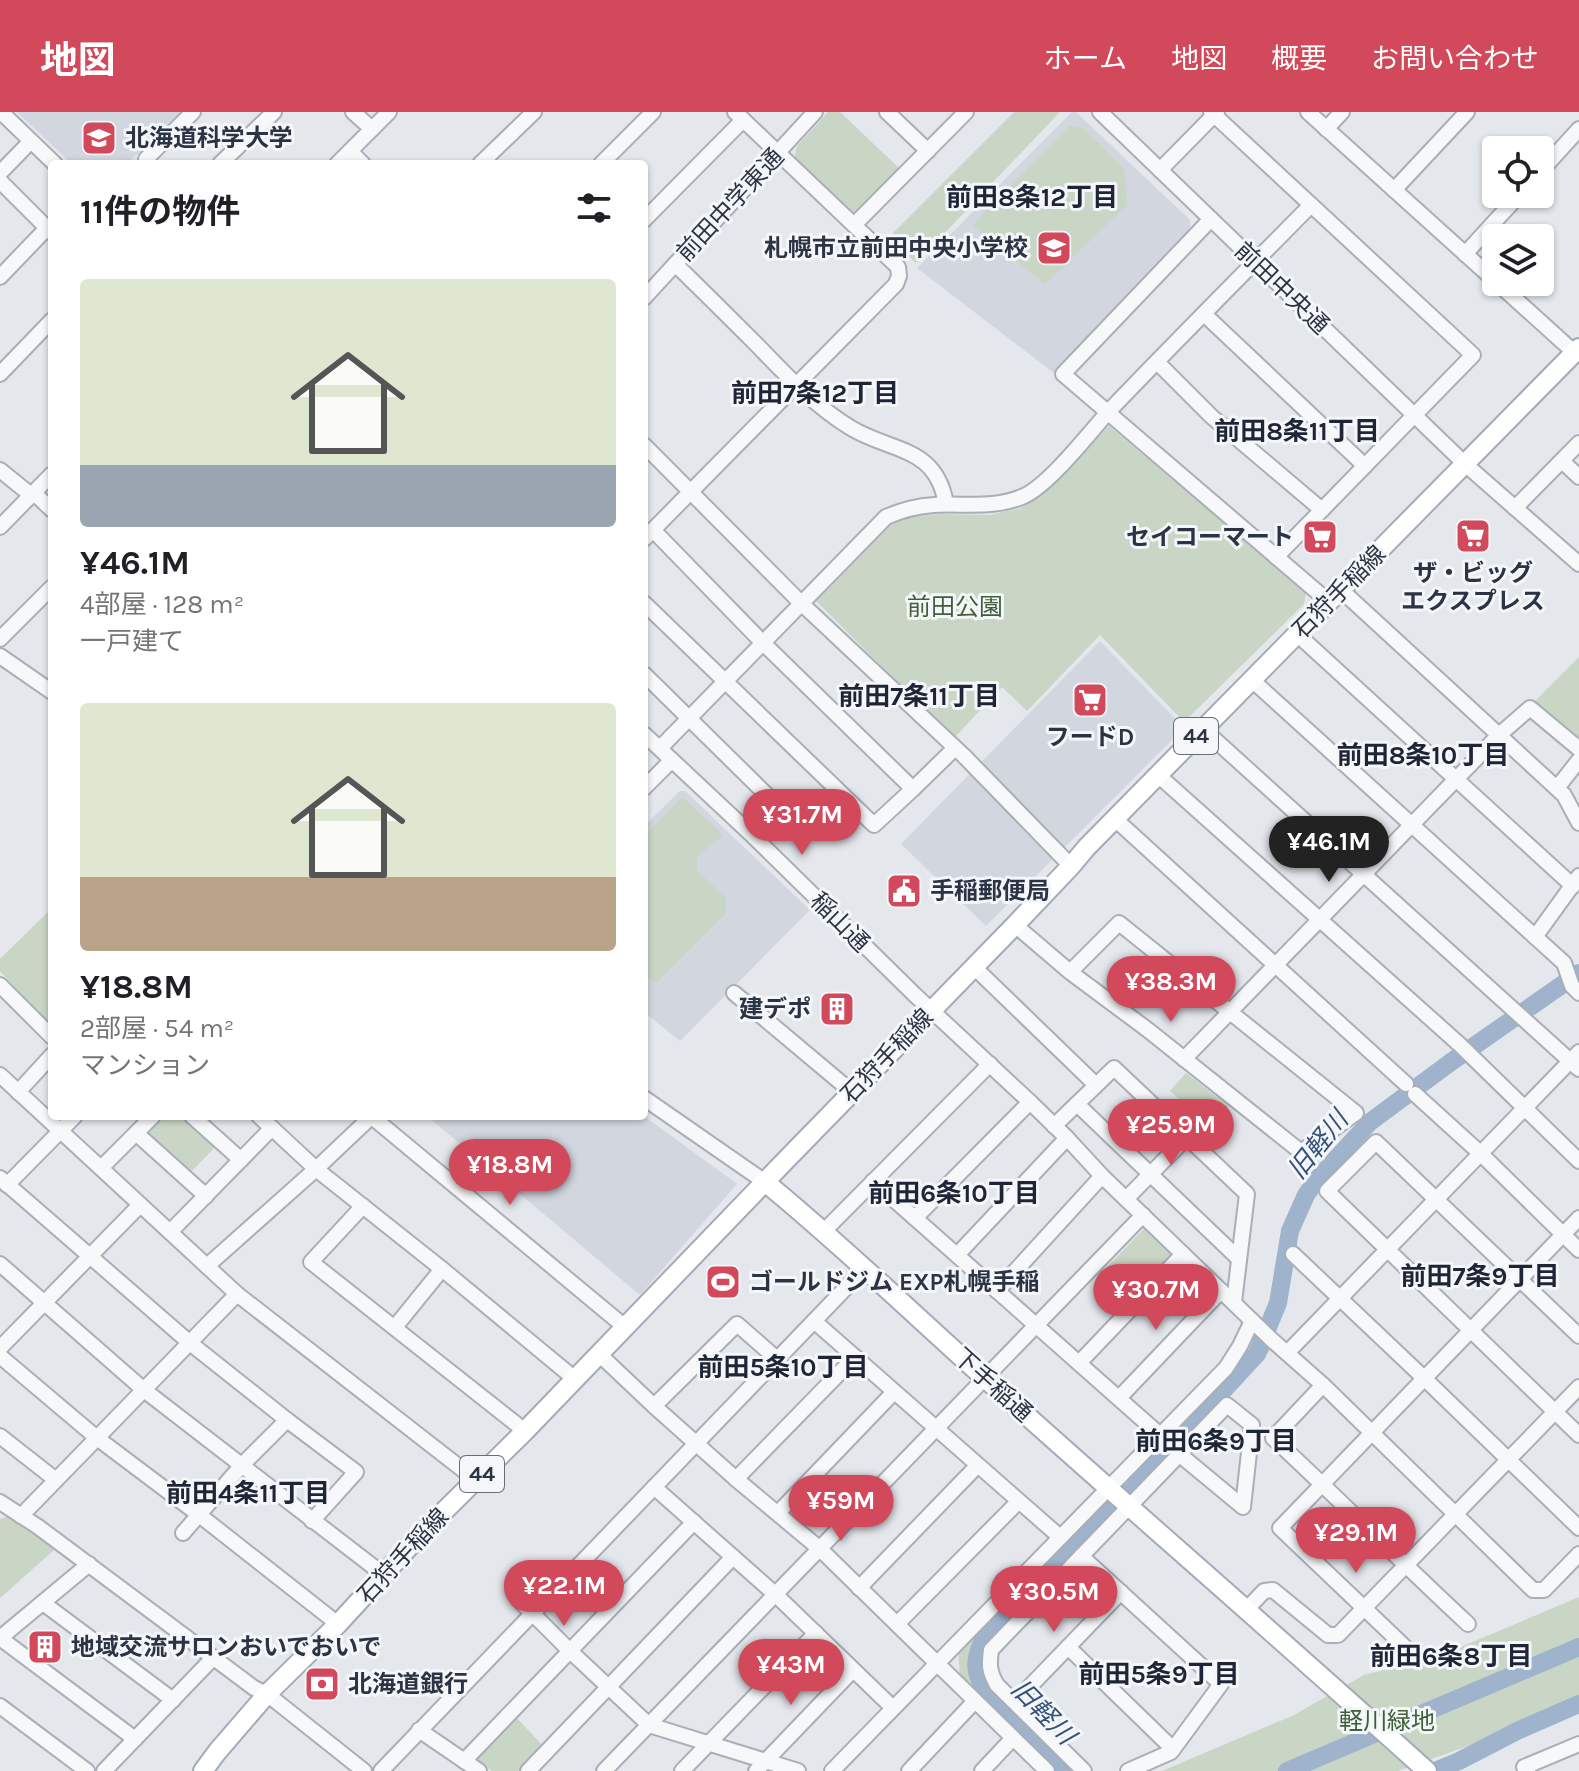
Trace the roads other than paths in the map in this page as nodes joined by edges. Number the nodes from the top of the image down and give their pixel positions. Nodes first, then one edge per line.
1 (1, 112) edge
2 (193, 112) edge
3 (274, 112) edge
4 (353, 112) edge
5 (389, 112) edge
6 (534, 112) edge
7 (653, 112) edge
8 (815, 112) edge
9 (887, 112) edge
10 (966, 112) edge
11 (1100, 112) edge
12 (1308, 112) edge
13 (1342, 112) edge
14 (1467, 112) edge
15 (1214, 113) edge
16 (739, 116) edge
17 (372, 129) junction
18 (1326, 129) junction
19 (1579, 129) edge
20 (31, 141) junction
21 (350, 151) junction
22 (928, 151) junction
23 (778, 153) junction
24 (1554, 157) edge
25 (51, 160) edge
26 (147, 160) edge
27 (224, 160) edge
28 (341, 160) edge
29 (359, 160) edge
30 (484, 160) edge
31 (605, 160) edge
32 (1160, 170) junction
33 (0, 173) edge
34 (0, 181) edge
35 (1394, 190) junction
36 (1311, 205) junction
37 (1507, 208) edge
38 (648, 216) edge
39 (1211, 219) junction
40 (854, 225) junction
41 (48, 229) edge
42 (48, 233) edge
43 (1465, 254) junction
44 (1255, 262) junction
45 (675, 264) junction
46 (0, 277) edge
47 (648, 294) edge
48 (1204, 314) junction
49 (48, 324) edge
50 (1577, 351) edge
51 (1157, 362) junction
52 (0, 374) edge
53 (795, 384) junction
54 (1109, 412) junction
55 (1415, 416) junction
56 (1579, 443) edge
57 (648, 449) edge
58 (1562, 461) junction
59 (1465, 464) junction
60 (1365, 466) junction
61 (1, 472) edge
62 (1579, 477) edge
63 (48, 478) edge
64 (691, 491) junction
65 (32, 494) junction
66 (946, 504) junction
67 (48, 507) edge
68 (1515, 508) junction
69 (1322, 510) junction
70 (0, 527) edge
71 (648, 534) edge
72 (1276, 557) junction
73 (1579, 564) edge
74 (48, 591) edge
75 (1335, 596) junction
76 (801, 603) junction
77 (648, 607) edge
78 (3, 630) edge
79 (1297, 634) junction
80 (763, 643) junction
81 (0, 656) edge
82 (648, 678) edge
83 (1252, 680) junction
84 (726, 681) junction
85 (48, 689) edge
86 (688, 719) junction
87 (1203, 729) junction
88 (1499, 735) junction
89 (648, 738) edge
90 (660, 748) junction
91 (955, 748) junction
92 (1579, 749) edge
93 (672, 760) junction
94 (1579, 760) edge
95 (1158, 775) junction
96 (1456, 779) junction
97 (648, 784) edge
98 (1557, 788) junction
99 (913, 789) junction
100 (1115, 819) junction
101 (1579, 823) edge
102 (1412, 826) junction
103 (754, 837) junction
104 (1071, 866) junction
105 (1365, 875) junction
106 (1576, 881) edge
107 (1320, 920) junction
108 (1015, 925) junction
109 (1535, 937) junction
110 (1274, 965) junction
111 (974, 967) junction
112 (1070, 972) junction
113 (0, 985) edge
114 (1575, 989) edge
115 (734, 993) dead end
116 (932, 1011) junction
117 (1230, 1012) junction
118 (48, 1033) edge
119 (48, 1059) edge
120 (1184, 1059) junction
121 (1576, 1061) edge
122 (990, 1064) junction
123 (0, 1075) edge
124 (1096, 1085) junction
125 (18, 1092) junction
126 (852, 1092) junction
127 (648, 1101) edge
128 (1030, 1102) junction
129 (1077, 1104) junction
130 (1524, 1109) junction
131 (48, 1120) edge
132 (48, 1120) edge
133 (71, 1120) edge
134 (149, 1120) edge
135 (196, 1120) edge
136 (263, 1120) edge
137 (368, 1120) edge
138 (377, 1120) edge
139 (1054, 1126) junction
140 (272, 1128) junction
141 (60, 1131) junction
142 (136, 1133) junction
143 (1187, 1137) junction
144 (1067, 1138) junction
145 (1480, 1153) junction
146 (241, 1160) junction
147 (1579, 1161) edge
148 (101, 1168) junction
149 (316, 1169) junction
150 (1150, 1174) junction
151 (1102, 1176) junction
152 (4, 1181) edge
153 (873, 1181) junction
154 (765, 1182) junction
155 (206, 1196) junction
156 (1126, 1199) junction
157 (1436, 1199) junction
158 (140, 1205) junction
159 (363, 1206) junction
160 (1143, 1215) junction
161 (915, 1218) junction
162 (1579, 1218) edge
163 (824, 1231) junction
164 (170, 1232) junction
165 (1563, 1235) junction
166 (1387, 1250) junction
167 (1579, 1250) edge
168 (1183, 1254) junction
169 (1293, 1254) dead end
170 (957, 1255) junction
171 (90, 1257) junction
172 (1239, 1259) junction
173 (0, 1264) edge
174 (207, 1266) junction
175 (865, 1268) junction
176 (442, 1269) junction
177 (1520, 1280) junction
178 (997, 1291) junction
179 (1221, 1291) junction
180 (237, 1294) junction
181 (1339, 1299) junction
182 (44, 1302) junction
183 (1234, 1302) junction
184 (814, 1321) junction
185 (1254, 1323) junction
186 (1036, 1325) junction
187 (395, 1327) junction
188 (625, 1327) junction
189 (1472, 1330) junction
190 (1579, 1336) edge
191 (190, 1343) junction
192 (0, 1348) edge
193 (1287, 1353) junction
194 (599, 1354) junction
195 (0, 1356) edge
196 (855, 1357) junction
197 (777, 1359) junction
198 (1079, 1363) junction
199 (575, 1379) junction
200 (986, 1379) junction
201 (1425, 1379) junction
202 (1323, 1385) junction
203 (1579, 1387) edge
204 (144, 1390) junction
205 (894, 1392) junction
206 (1119, 1398) junction
207 (654, 1406) junction
208 (1555, 1412) junction
209 (287, 1420) junction
210 (937, 1430) junction
211 (525, 1431) junction
212 (1372, 1434) junction
213 (1160, 1435) junction
214 (1579, 1435) edge
215 (0, 1436) edge
216 (97, 1438) junction
217 (696, 1444) junction
218 (1179, 1454) junction
219 (1509, 1459) junction
220 (242, 1465) junction
221 (977, 1466) junction
222 (736, 1479) junction
223 (56, 1480) junction
224 (476, 1480) junction
225 (1322, 1484) junction
226 (654, 1487) junction
227 (1109, 1487) junction
228 (1018, 1502) junction
229 (1, 1504) edge
230 (1130, 1506) junction
231 (778, 1513) junction
232 (198, 1514) junction
233 (1456, 1514) junction
234 (21, 1516) junction
235 (312, 1521) junction
236 (694, 1522) junction
237 (1579, 1528) edge
238 (183, 1533) dead end
239 (1060, 1537) junction
240 (820, 1549) junction
241 (1579, 1554) edge
242 (1081, 1556) junction
243 (733, 1557) junction
244 (89, 1564) junction
245 (1406, 1567) junction
246 (384, 1575) junction
247 (859, 1588) junction
248 (1121, 1592) junction
249 (776, 1595) junction
250 (518, 1599) dead end
251 (43, 1603) junction
252 (1247, 1609) junction
253 (1364, 1610) junction
254 (532, 1613) junction
255 (338, 1624) junction
256 (897, 1624) junction
257 (1468, 1624) dead end
258 (816, 1633) junction
259 (0, 1638) edge
260 (1068, 1647) junction
261 (1407, 1649) dead end
262 (569, 1650) junction
263 (213, 1658) junction
264 (937, 1663) junction
265 (853, 1670) junction
266 (608, 1686) junction
267 (267, 1694) junction
268 (173, 1700) junction
269 (975, 1701) junction
270 (1015, 1702) junction
271 (0, 1706) edge
272 (893, 1708) junction
273 (649, 1725) junction
274 (419, 1730) junction
275 (1013, 1738) junction
276 (135, 1739) junction
277 (709, 1743) junction
278 (1579, 1744) edge
279 (1173, 1749) junction
280 (464, 1761) junction
281 (761, 1766) edge
282 (353, 1768) edge
283 (87, 1771) edge
284 (104, 1771) edge
285 (203, 1771) edge
286 (381, 1771) edge
287 (479, 1771) edge
288 (528, 1771) edge
289 (604, 1771) edge
290 (682, 1771) edge
291 (798, 1771) edge
292 (832, 1771) edge
293 (909, 1771) edge
294 (982, 1771) edge
295 (1047, 1771) edge
296 (1084, 1771) edge
297 (1128, 1771) edge
298 (1427, 1771) edge
299 (1528, 1771) edge

1 - 20 street
2 - 26 street
3 - 27 street
4 - 17 street
5 - 17 street
6 - 30 street
7 - 31 street
8 - 23 street, 前田中学東通
9 - 22 street
10 - 22 street
11 - 32 street, 前田中央通
12 - 18 street
13 - 18 street
14 - 35 street
15 - 32 street
15 - 36 street
16 - 23 street
16 - 38 street
17 - 21 street
18 - 35 street
19 - 24 street
20 - 25 street
20 - 33 street
21 - 28 street
21 - 29 street
22 - 40 street
23 - 40 street
23 - 45 street, 前田中学東通
32 - 39 street, 前田中央通
34 - 41 street
35 - 43 street
36 - 44 street
36 - 55 street
37 - 43 street
39 - 44 street, 前田中央通
39 - 54 street
40 - 53 street
42 - 46 street
43 - 50 street
44 - 48 street
44 - 55 street, 前田中央通
45 - 47 street, 前田中学東通
45 - 53 street
48 - 51 street
48 - 60 street
49 - 52 street
50 - 59 main road, 石狩手稲線 / 44
51 - 54 street
51 - 69 street
53 - 64 street
53 - 66 street
54 - 66 street
54 - 72 street
55 - 59 street, 前田中央通
55 - 60 street
56 - 58 street
57 - 64 street
58 - 62 street
58 - 68 street
59 - 68 street, 前田中央通
59 - 75 main road, 石狩手稲線 / 44
60 - 69 street
61 - 65 street
63 - 65 street
64 - 71 street
64 - 76 street
65 - 67 street
65 - 70 street
66 - 76 street
68 - 73 street, 前田中央通
69 - 72 street
71 - 80 street
72 - 75 street
74 - 78 street
75 - 79 main road, 石狩手稲線 / 44
75 - 88 street
76 - 80 street
76 - 91 street
77 - 84 street
79 - 83 main road, 石狩手稲線 / 44
79 - 96 street
80 - 84 street
80 - 99 street
81 - 85 street
82 - 86 street
83 - 87 main road, 石狩手稲線 / 44
83 - 102 street
84 - 86 street
84 - 99 street
86 - 90 street
86 - 103 street
87 - 95 main road, 石狩手稲線 / 44
87 - 105 street
88 - 92 street
88 - 96 street
88 - 98 street
89 - 90 street, 稲山通
90 - 93 street, 稲山通
91 - 99 street
91 - 104 street
93 - 97 street
93 - 103 street, 稲山通
94 - 98 street
95 - 100 main road, 石狩手稲線 / 44
95 - 107 street
96 - 102 street
96 - 106 street
98 - 101 street
100 - 104 main road, 石狩手稲線 / 44
100 - 110 street
102 - 105 street
102 - 109 street
103 - 116 street, 稲山通
104 - 108 main road, 石狩手稲線 / 44
105 - 107 street
105 - 121 street
106 - 109 street
107 - 110 street
107 - 130 street
108 - 111 main road, 石狩手稲線 / 44
108 - 112 street
109 - 114 street
110 - 117 street
110 - 145 street
111 - 116 main road, 石狩手稲線 / 44
111 - 124 street
112 - 117 street
112 - 120 street
113 - 118 street
115 - 126 street
116 - 122 street, 稲山通
116 - 126 main road, 石狩手稲線 / 44
117 - 120 street
117 - 120 street
119 - 125 street
121 - 130 street
122 - 128 street, 稲山通
122 - 153 street
123 - 125 street
124 - 129 street
124 - 143 street
125 - 132 street
126 - 154 main road, 石狩手稲線 / 44
127 - 154 street, 下手稲通
128 - 139 street, 稲山通
128 - 161 street
129 - 139 street
129 - 150 street
130 - 145 street
130 - 147 street
131 - 141 street
133 - 141 street
134 - 142 street
135 - 146 street
136 - 140 street
137 - 149 street
138 - 188 street
139 - 144 street, 稲山通
140 - 146 street
140 - 149 street
141 - 148 street
141 - 152 street
142 - 148 street
142 - 155 street
143 - 150 street
143 - 172 street
144 - 151 street, 稲山通
144 - 170 street
145 - 157 street
145 - 165 street
146 - 155 street
148 - 158 street
149 - 159 street
149 - 174 street
150 - 156 street
150 - 172 street
151 - 156 street, 稲山通
151 - 178 street
152 - 171 street
153 - 161 street
153 - 163 street
154 - 163 main road, 下手稲通
154 - 188 main road, 石狩手稲線 / 44
155 - 164 street
156 - 160 street, 稲山通
157 - 166 street
157 - 166 street
157 - 177 street
158 - 164 street
158 - 171 street
159 - 176 street
159 - 187 street
160 - 168 street, 稲山通
160 - 186 street
161 - 170 street
162 - 165 street
163 - 175 main road, 下手稲通
164 - 174 street
165 - 167 street
165 - 177 street
166 - 181 street
166 - 189 street
168 - 179 street, 稲山通
168 - 198 street
169 - 181 street
170 - 178 street
171 - 182 street
171 - 191 street
172 - 183 street
173 - 182 street
174 - 180 street
175 - 184 street
175 - 200 main road, 下手稲通
176 - 187 street
176 - 199 street
177 - 189 street
177 - 190 street
178 - 186 street
179 - 183 street, 稲山通
179 - 206 street
180 - 191 street
180 - 224 street
181 - 193 street
181 - 201 street
182 - 192 street
182 - 204 street
183 - 185 street, 稲山通
184 - 196 street
184 - 197 street
185 - 193 street, 稲山通
185 - 213 street
186 - 198 street
186 - 200 street
187 - 211 street
188 - 194 main road, 石狩手稲線 / 44
189 - 201 street
189 - 208 street
191 - 204 street
191 - 209 street
193 - 202 street, 稲山通
194 - 199 main road, 石狩手稲線 / 44
194 - 207 street
195 - 216 street
196 - 205 street
196 - 222 street
197 - 207 street
197 - 217 street
198 - 206 street
199 - 211 main road, 石狩手稲線 / 44
200 - 210 street
200 - 227 main road, 下手稲通
201 - 212 street
201 - 219 street
202 - 212 street, 稲山通
202 - 225 street
203 - 208 street
204 - 216 street
204 - 220 street
205 - 210 street
205 - 231 street
206 - 213 street
207 - 217 street
208 - 214 street
208 - 219 street
209 - 220 street
209 - 235 street
210 - 221 street
210 - 240 street
211 - 224 main road, 石狩手稲線 / 44
212 - 225 street
212 - 233 street, 稲山通
213 - 227 street
215 - 223 street
216 - 223 street
216 - 232 street
217 - 222 street
217 - 226 street
218 - 218 street
218 - 230 street
219 - 233 street
219 - 237 street
220 - 232 street
220 - 235 street
221 - 228 street
221 - 247 street
222 - 231 street
223 - 234 street
224 - 246 main road, 石狩手稲線 / 44
225 - 245 street
225 - 253 street
226 - 236 street
226 - 254 street
227 - 230 main road, 下手稲通
227 - 239 street
228 - 239 street
228 - 256 street
229 - 234 street
230 - 242 street
230 - 252 main road, 下手稲通
231 - 240 street
232 - 238 street
232 - 255 street
233 - 241 street, 稲山通
233 - 245 street
234 - 244 street
235 - 246 street
236 - 243 street
236 - 262 street
239 - 264 street
240 - 247 street
240 - 249 street
242 - 248 street
242 - 270 street
243 - 249 street
243 - 266 street
244 - 251 street
244 - 263 street
245 - 253 street
245 - 257 street
246 - 255 main road, 石狩手稲線 / 44
247 - 256 street
248 - 260 street
248 - 279 street
249 - 258 street
249 - 273 street
250 - 254 street
251 - 259 street
251 - 268 street
252 - 253 street
252 - 298 main road, 下手稲通
253 - 261 street
254 - 262 street
254 - 274 street
255 - 267 main road, 石狩手稲線 / 44
256 - 264 street
258 - 265 street
258 - 277 street
259 - 276 street
260 - 270 street
260 - 279 street
262 - 266 street
262 - 280 street
263 - 267 street
263 - 268 street
264 - 269 street
264 - 272 street
265 - 272 street
265 - 281 street
266 - 273 street
266 - 288 street
267 - 282 street
267 - 285 main road, 石狩手稲線 / 44
268 - 276 street
269 - 275 street
269 - 293 street
270 - 296 street
271 - 283 street
272 - 292 street
273 - 277 street
273 - 289 street
274 - 280 street
274 - 286 street
275 - 294 street
275 - 295 street
276 - 284 street
277 - 281 street
277 - 290 street
278 - 299 street
279 - 297 street
280 - 287 street
281 - 291 street

